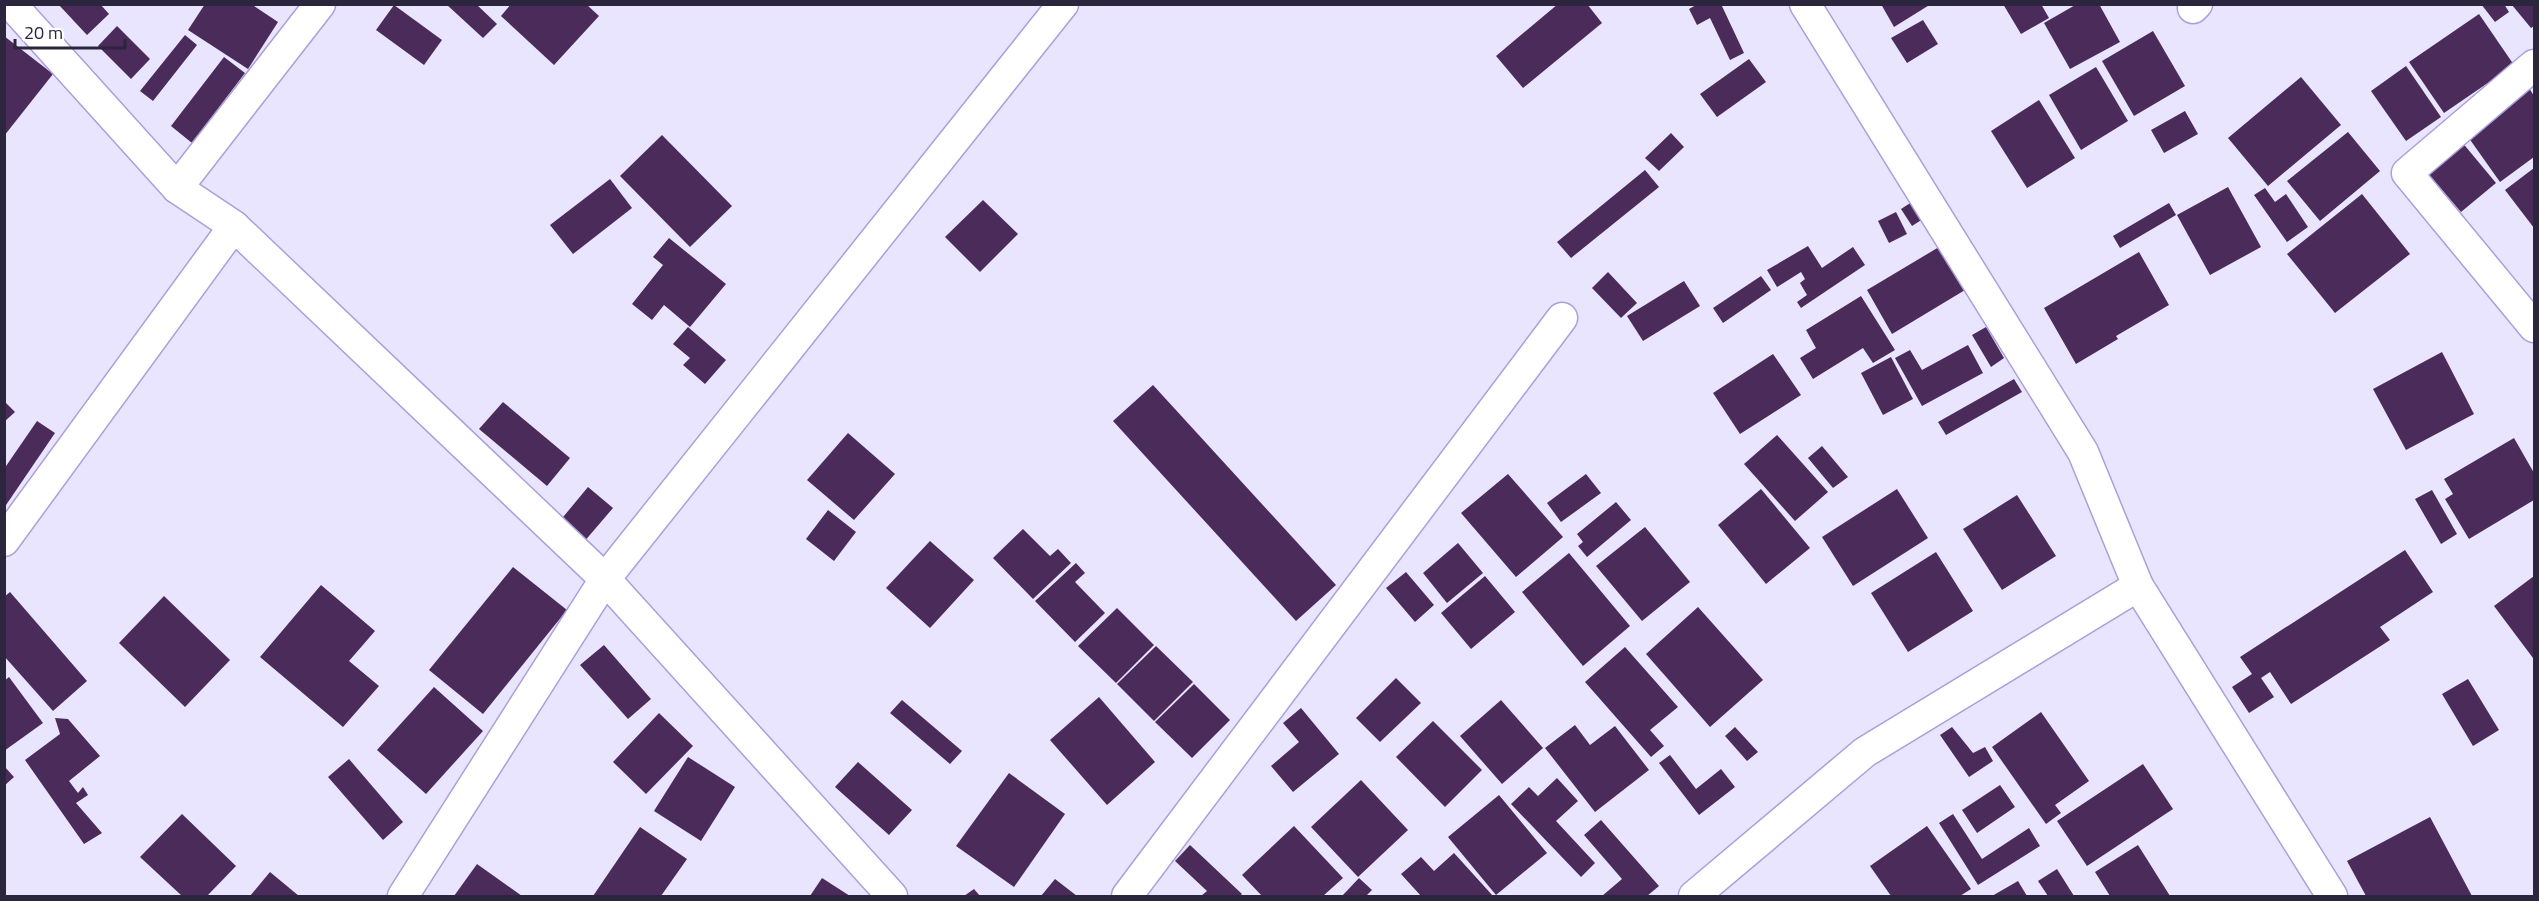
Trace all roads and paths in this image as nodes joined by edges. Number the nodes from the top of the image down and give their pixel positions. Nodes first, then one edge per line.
1 (11, 4) edge
2 (320, 4) edge
3 (1063, 4) edge
4 (1805, 4) edge
5 (2535, 65) edge
6 (177, 188) junction
7 (234, 226) junction
8 (1562, 318) dead end
9 (2535, 327) edge
10 (4, 541) edge
11 (605, 579) junction
12 (2139, 586) junction
13 (403, 897) edge
14 (892, 897) edge
15 (1127, 897) edge
16 (1694, 897) edge
17 (2332, 897) edge

1 - 6 street
2 - 6 street
3 - 11 street
4 - 12 street
5 - 9 street
6 - 7 street
7 - 10 street
7 - 11 street
8 - 15 street
11 - 13 street
11 - 14 street
12 - 16 street
12 - 17 street

